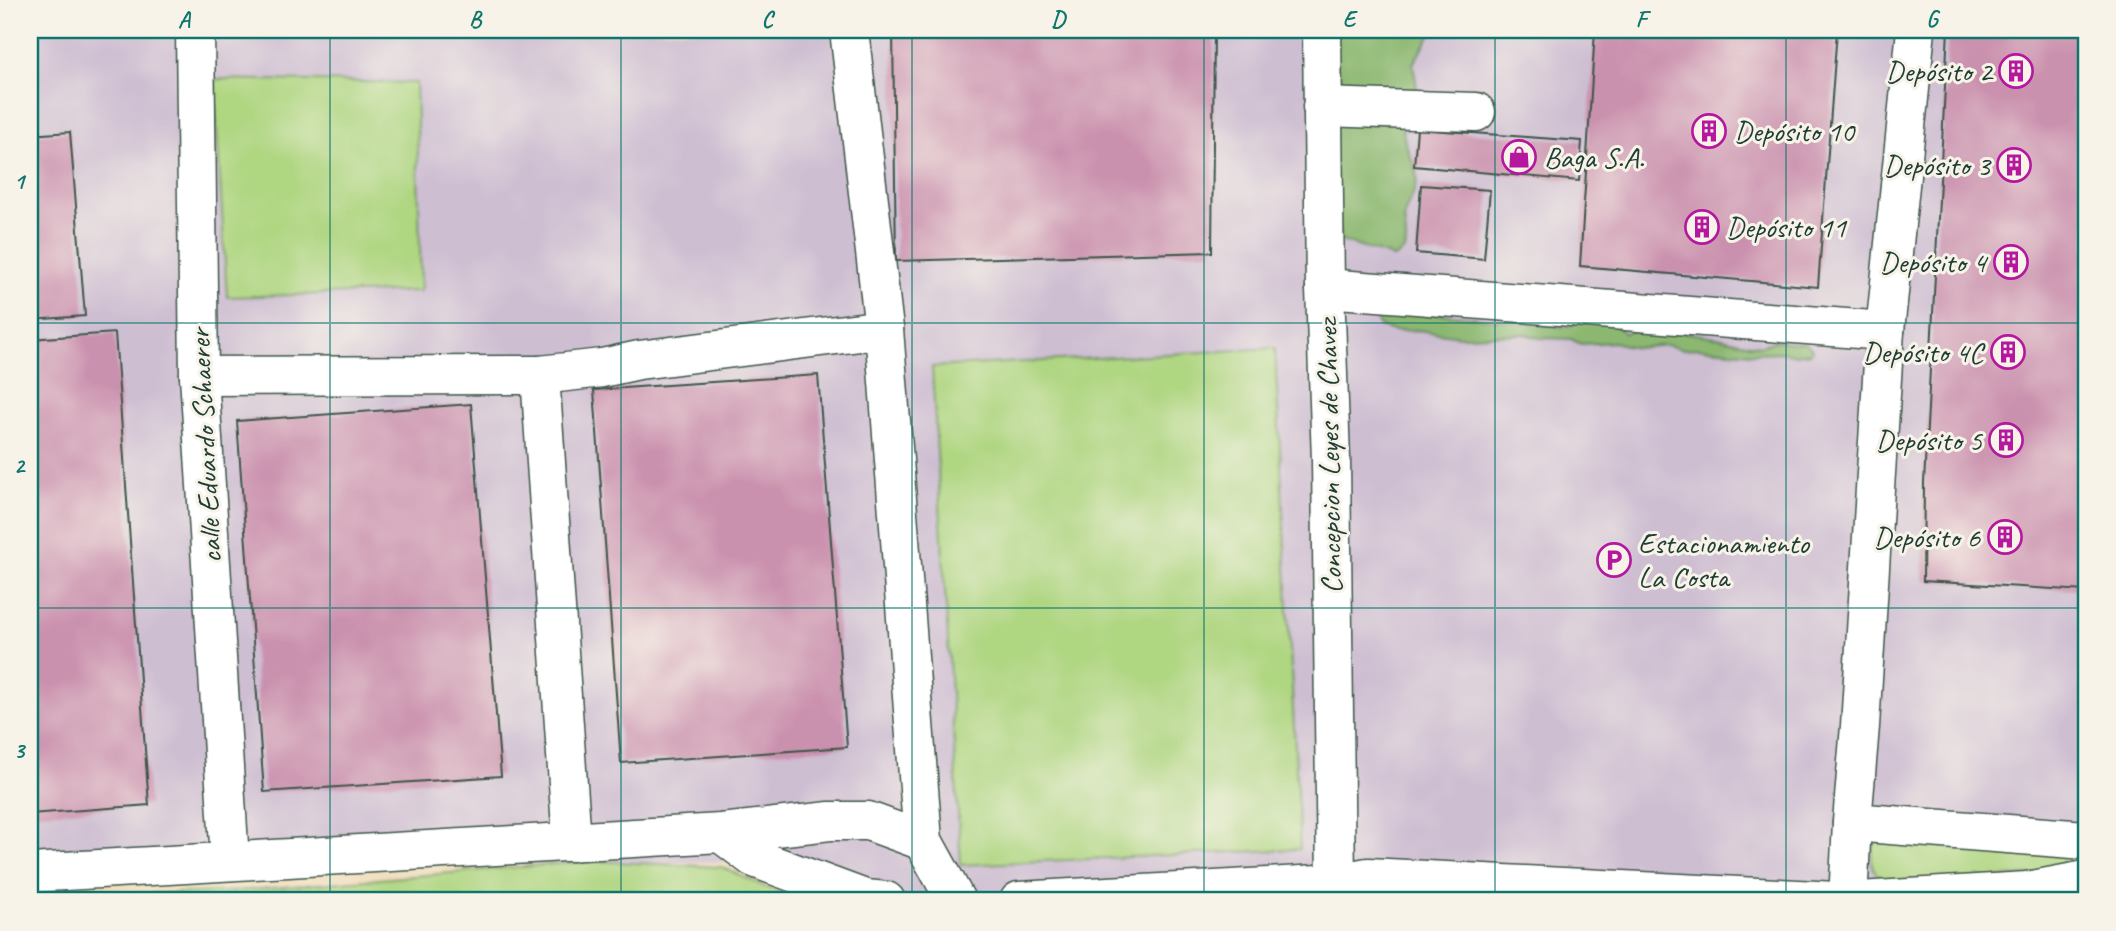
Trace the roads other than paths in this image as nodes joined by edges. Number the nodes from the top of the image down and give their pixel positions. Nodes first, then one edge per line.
1 (195, 30) edge
2 (849, 30) edge
3 (1322, 30) edge
4 (1916, 30) edge
5 (1322, 107) junction
6 (1476, 112) dead end
7 (1325, 288) junction
8 (884, 329) junction
9 (1885, 331) junction
10 (540, 375) junction
11 (199, 376) junction
12 (1852, 822) junction
13 (721, 833) junction
14 (2086, 840) edge
15 (923, 841) junction
16 (572, 842) junction
17 (230, 861) junction
18 (30, 873) edge
19 (2086, 880) edge
20 (1359, 887) edge
21 (2040, 896) edge
22 (886, 901) edge
23 (956, 901) edge
24 (1019, 901) edge
25 (1836, 901) edge
26 (1848, 901) edge
27 (1858, 901) edge

1 - 11 lane, calle Eduardo Schaerer
2 - 8 lane
3 - 5 lane, Concepcion Leyes de Chavez
4 - 9 lane
5 - 6 lane
5 - 7 lane, Concepcion Leyes de Chavez
7 - 9 lane
7 - 20 lane, Concepcion Leyes de Chavez
8 - 10 lane
8 - 15 lane
9 - 12 lane
10 - 11 lane
10 - 16 lane
11 - 17 lane, calle Eduardo Schaerer
12 - 14 lane
12 - 26 lane
13 - 15 lane
13 - 16 lane
13 - 22 lane
15 - 23 lane
16 - 17 lane
17 - 18 lane
19 - 21 lane
20 - 24 lane
20 - 25 lane
21 - 27 lane

